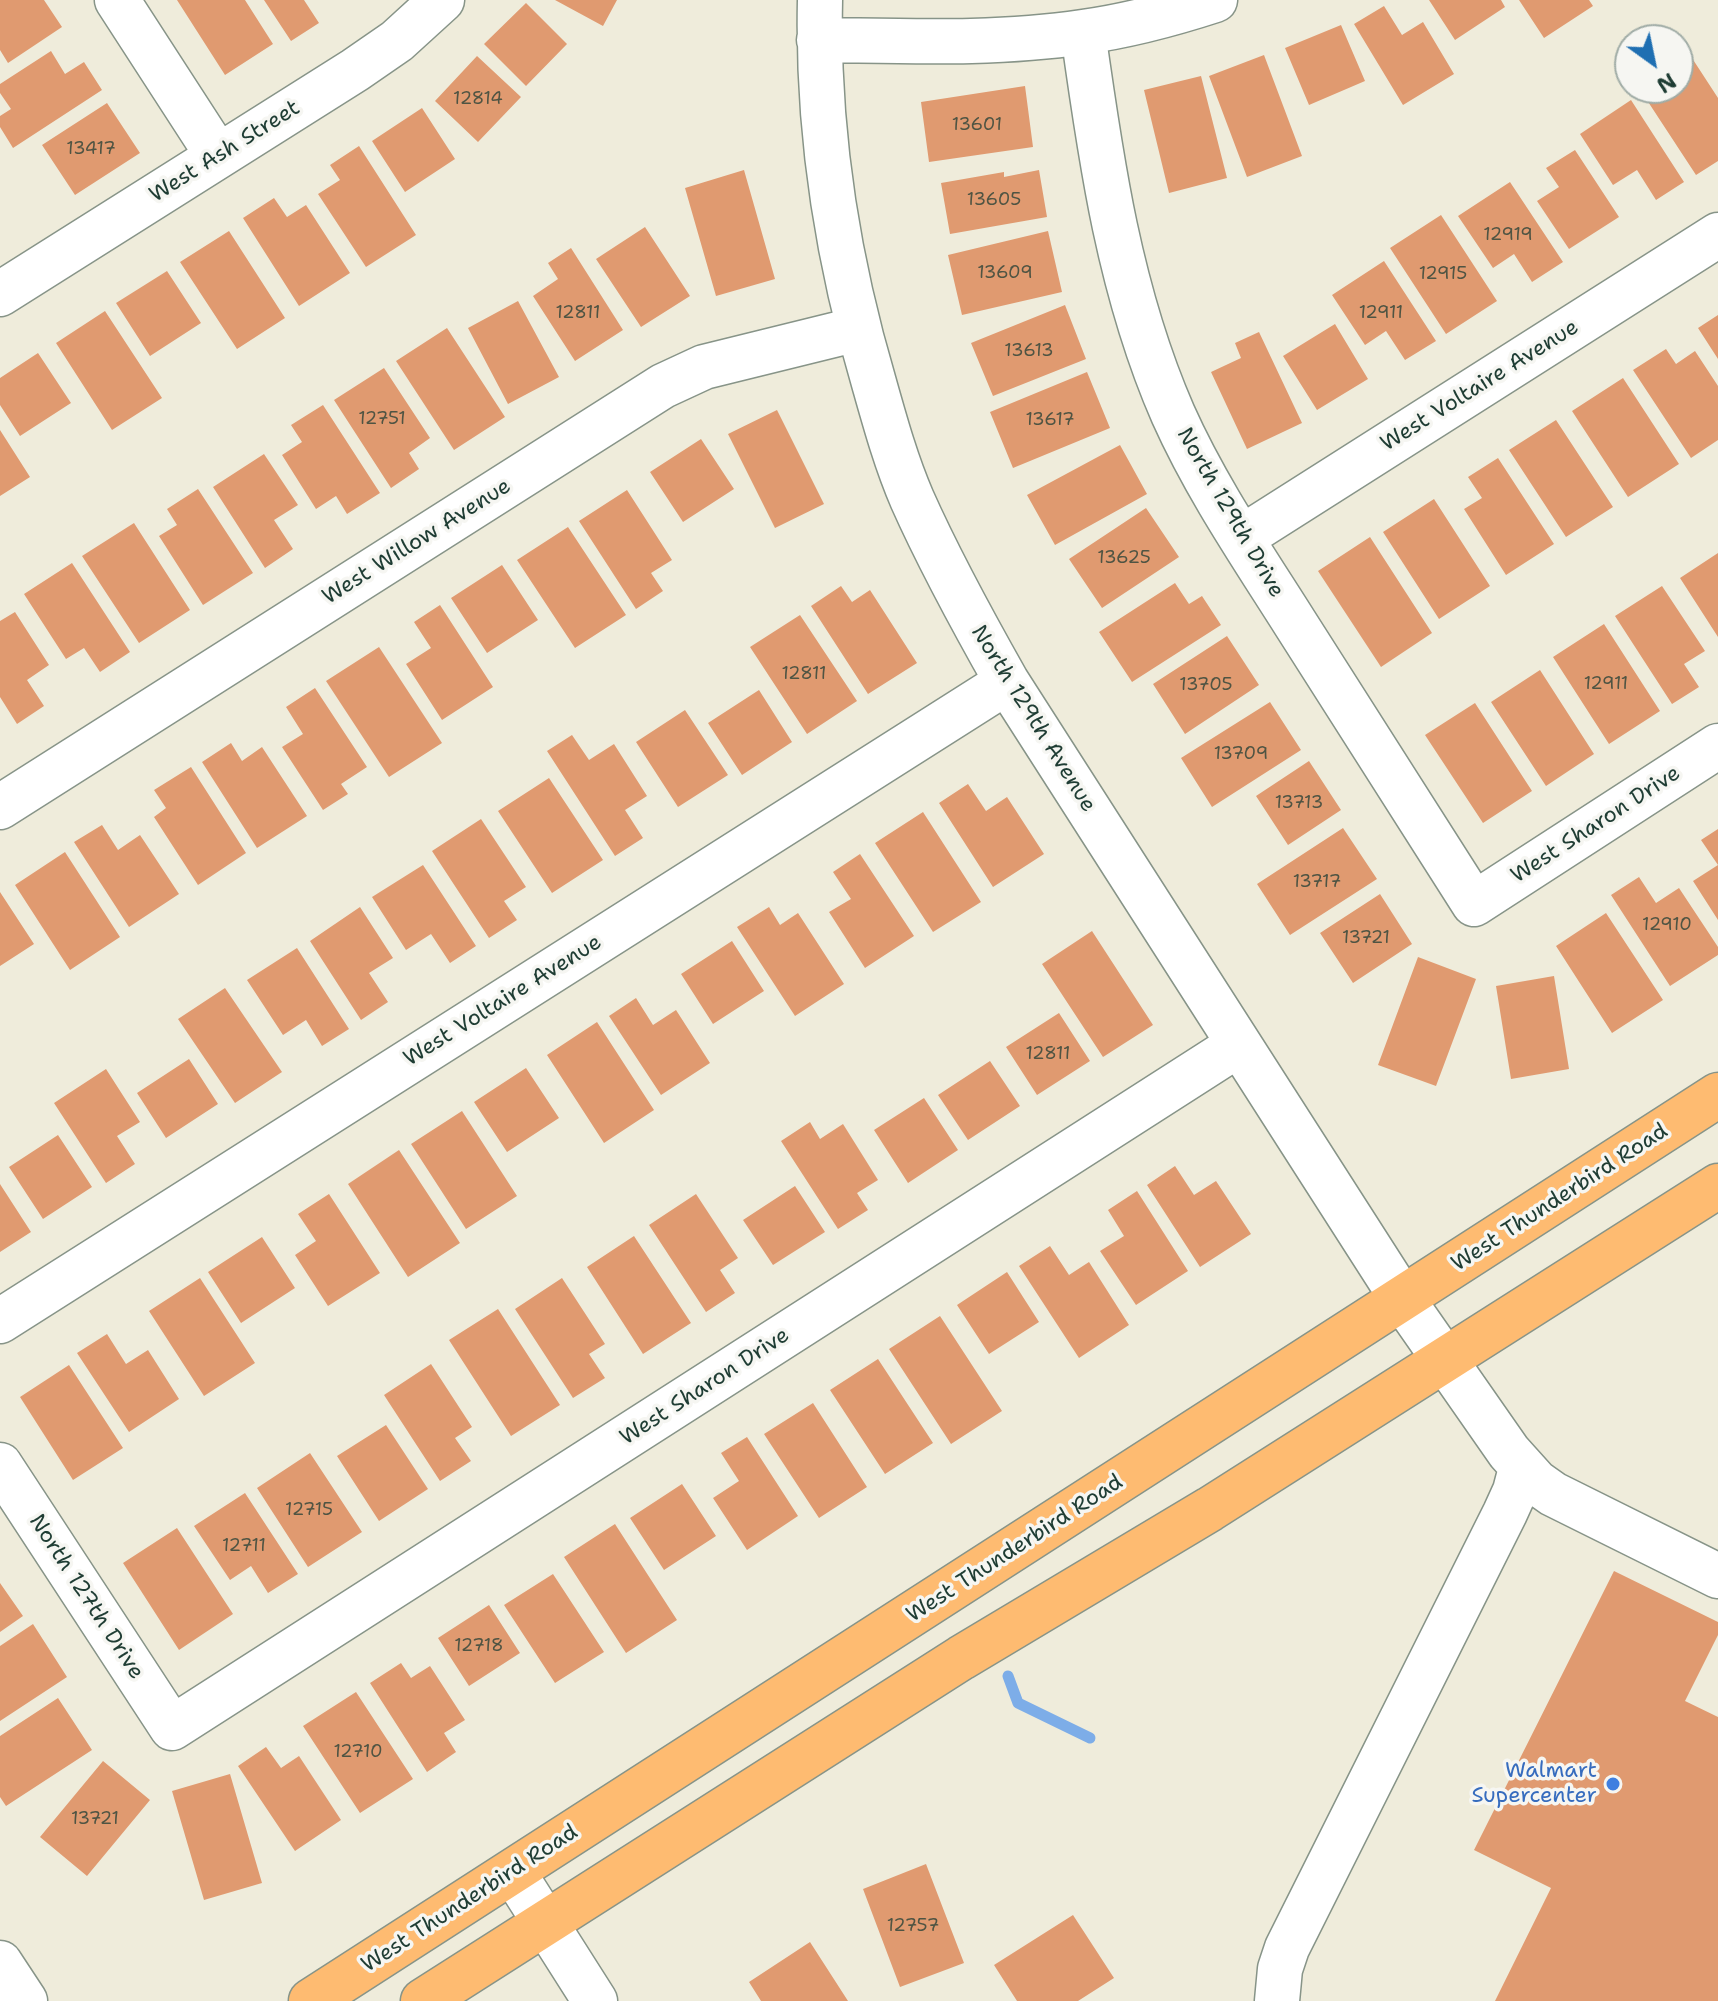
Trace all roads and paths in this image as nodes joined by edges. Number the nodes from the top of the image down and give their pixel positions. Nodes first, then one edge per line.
1 (117, 0) edge
2 (442, 0) edge
3 (1215, 0) edge
4 (819, 20) edge
5 (1083, 32) junction
6 (218, 156) junction
7 (1718, 235) edge
8 (0, 294) edge
9 (858, 329) junction
10 (1241, 538) junction
11 (1007, 682) junction
12 (1718, 746) edge
13 (0, 807) edge
14 (1474, 904) joint
15 (1238, 1045) junction
16 (1718, 1095) edge
17 (1718, 1186) edge
18 (1403, 1300) junction
19 (0, 1321) edge
20 (1445, 1360) junction
21 (0, 1465) edge
22 (1521, 1468) junction
23 (1718, 1576) edge
24 (172, 1728) joint
25 (513, 1872) junction
26 (545, 1923) junction
27 (0, 1963) edge
28 (25, 2001) edge
29 (311, 2001) edge
30 (423, 2001) edge
31 (595, 2001) edge
32 (1277, 2001) edge

1 - 6 street
2 - 6 street, West Ash Street
3 - 5 street
4 - 5 street
4 - 9 street, North 129th Avenue
5 - 10 street, North 129th Drive
6 - 8 street, West Ash Street
7 - 10 street, West Voltaire Avenue
9 - 11 street, North 129th Avenue
9 - 13 street, West Willow Avenue
10 - 14 street, North 129th Drive
11 - 15 street, North 129th Avenue
11 - 19 street, West Voltaire Avenue
12 - 14 street, West Sharon Drive
15 - 18 street, North 129th Avenue
15 - 24 street, West Sharon Drive
16 - 18 main road, West Thunderbird Road
17 - 20 main road
18 - 20 street, North 129th Avenue
18 - 25 main road, West Thunderbird Road
20 - 22 street, North 129th Avenue
20 - 26 main road
21 - 24 street, North 127th Drive
22 - 23 street, North 129th Avenue
22 - 32 street
25 - 26 street
25 - 29 main road, West Thunderbird Road
26 - 30 main road
26 - 31 street
27 - 28 street

